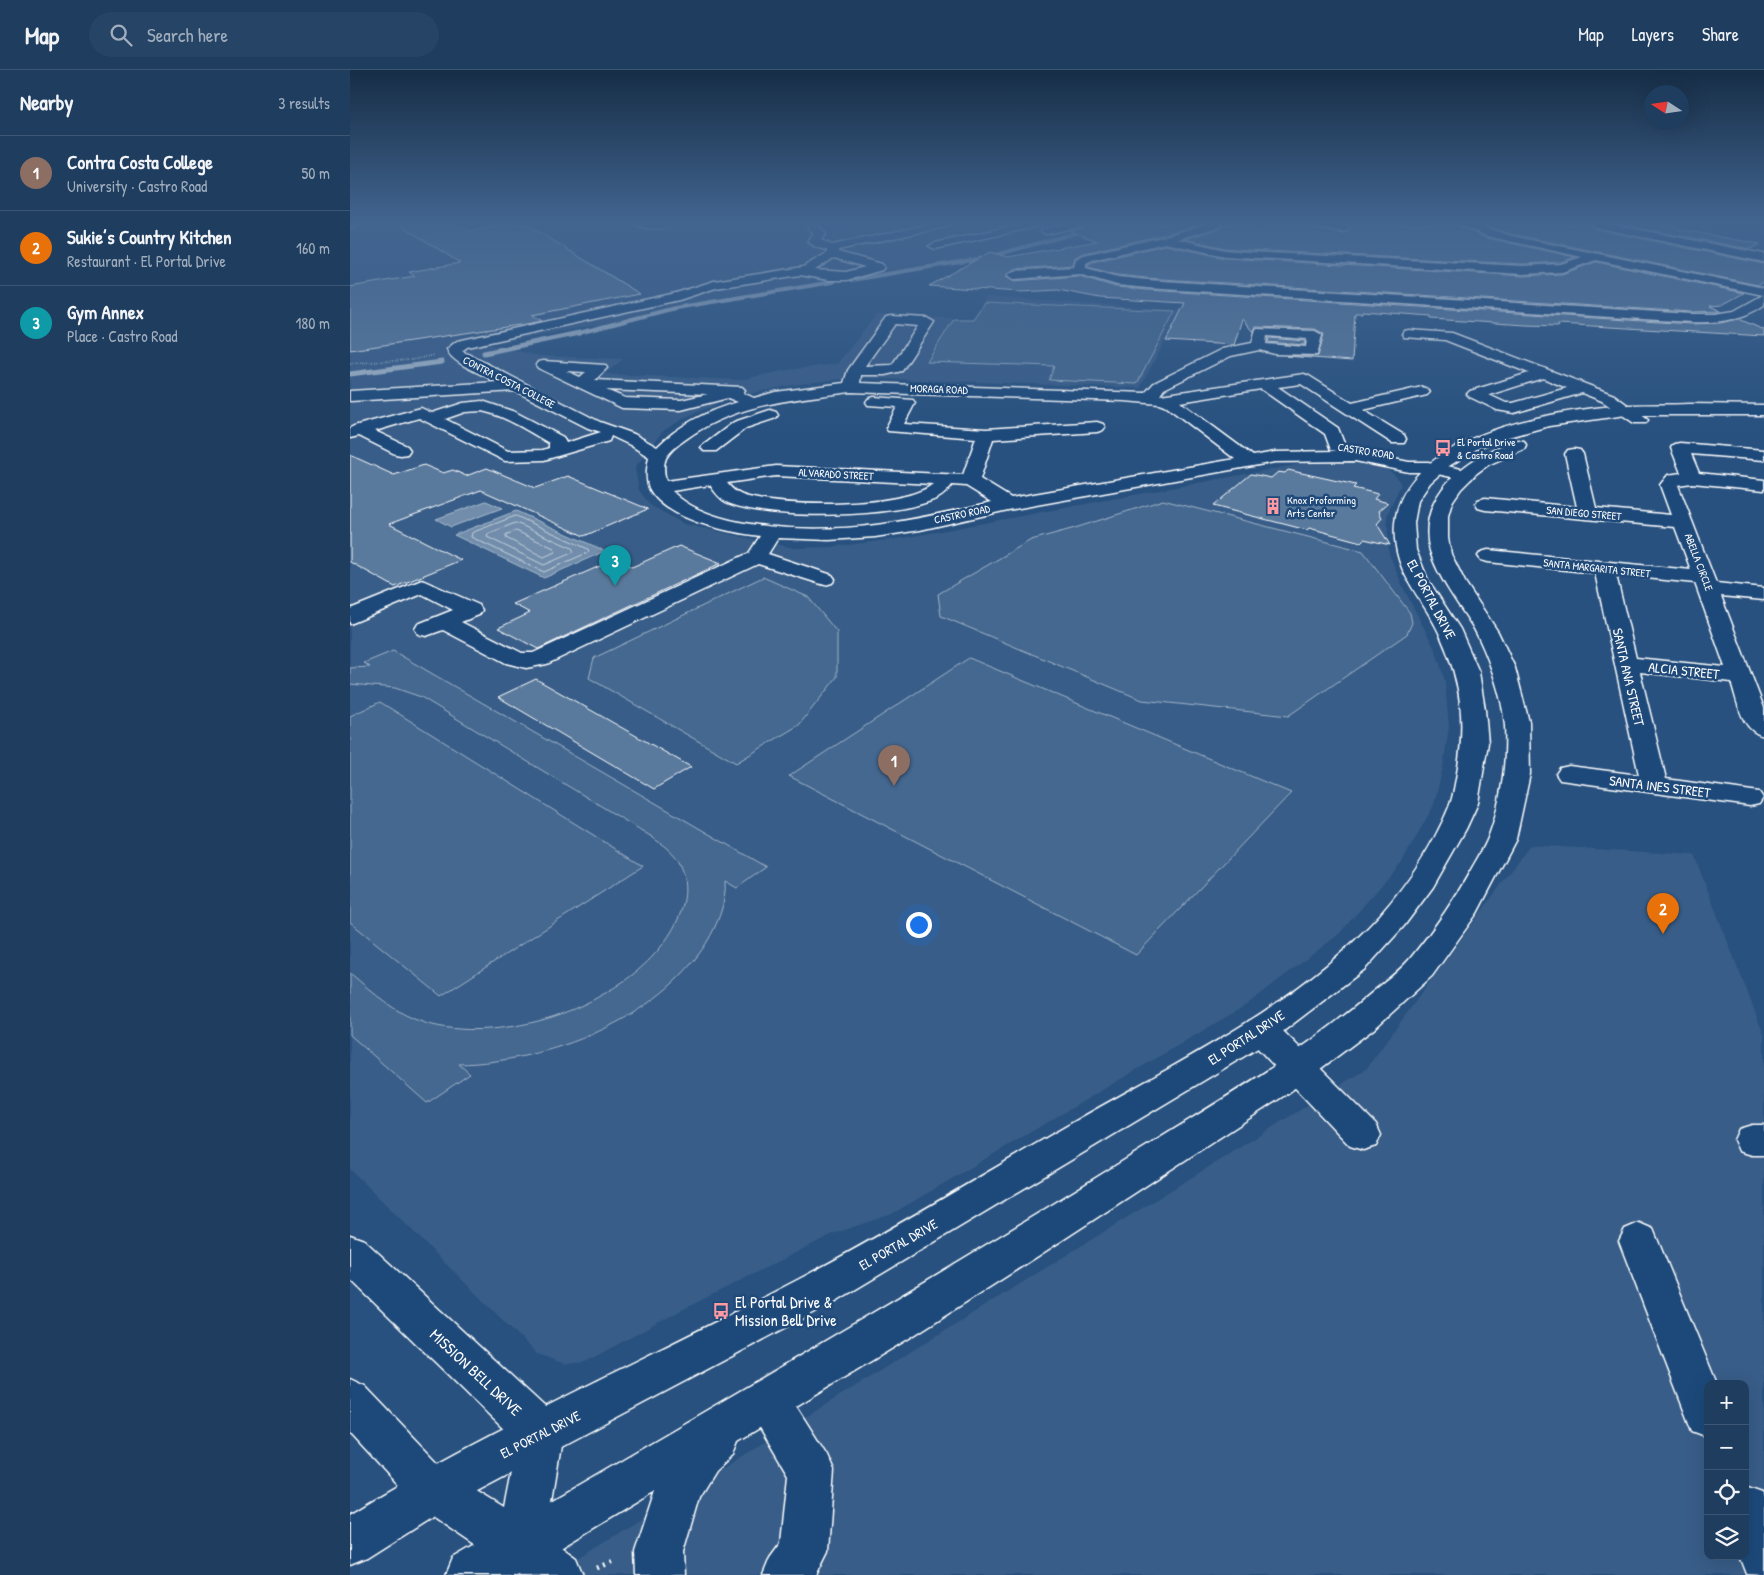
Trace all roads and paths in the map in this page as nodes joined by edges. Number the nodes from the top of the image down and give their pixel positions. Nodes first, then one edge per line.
1 (685, 294) edge
2 (1311, 294) edge
3 (1764, 299) edge
4 (1410, 334) dead end
5 (1259, 346) dead end
6 (438, 354) dead end
7 (350, 363) edge
8 (854, 370) junction
9 (1544, 373) junction
10 (780, 381) dead end
11 (581, 384) dead end
12 (1264, 384) junction
13 (517, 386) junction
14 (850, 387) junction
15 (1583, 388) junction
16 (728, 392) junction
17 (1422, 392) dead end
18 (350, 396) edge
19 (1155, 399) junction
20 (752, 403) junction
21 (1350, 408) junction
22 (1206, 410) dead end
23 (1764, 410) edge
24 (1186, 413) junction
25 (427, 415) junction
26 (1633, 415) junction
27 (1764, 420) edge
28 (1097, 426) dead end
29 (1380, 428) junction
30 (598, 431) junction
31 (355, 432) edge
32 (986, 434) junction
33 (1345, 436) junction
34 (1398, 439) dead end
35 (710, 446) dead end
36 (558, 449) junction
37 (401, 450) dead end
38 (1574, 454) dead end
39 (1764, 455) edge
40 (658, 456) junction
41 (1275, 457) junction
42 (1249, 461) junction
43 (1443, 470) junction
44 (1692, 478) junction
45 (715, 479) junction
46 (948, 480) junction
47 (970, 481) junction
48 (1764, 484) edge
49 (658, 487) junction
50 (1008, 504) junction
51 (1485, 504) dead end
52 (1588, 514) junction
53 (1684, 522) junction
54 (772, 532) junction
55 (1488, 556) dead end
56 (756, 557) junction
57 (1604, 569) junction
58 (825, 579) dead end
59 (1707, 584) junction
60 (1764, 594) edge
61 (350, 617) edge
62 (1626, 664) junction
63 (1741, 676) junction
64 (1764, 729) edge
65 (1569, 774) dead end
66 (1654, 785) junction
67 (1750, 798) dead end
68 (1261, 1030) junction
69 (1298, 1066) junction
70 (1363, 1135) dead end
71 (1639, 1241) dead end
72 (350, 1253) edge
73 (350, 1401) edge
74 (1704, 1405) edge
75 (754, 1407) junction
76 (541, 1434) junction
77 (433, 1490) junction
78 (1747, 1515) edge
79 (350, 1541) edge
80 (520, 1546) junction
81 (1764, 1557) edge
82 (617, 1560) dead end
83 (575, 1573) edge
84 (470, 1575) edge
85 (660, 1575) edge
86 (786, 1575) edge

1 - 13 street, CONTRA COSTA COLLEGE
2 - 3 street
4 - 9 street
5 - 19 street
6 - 7 path
8 - 8 street
8 - 14 street
9 - 15 street
9 - 15 street
10 - 16 street
11 - 16 street
12 - 19 street
12 - 21 street
12 - 33 street
13 - 18 street
13 - 30 street, CONTRA COSTA COLLEGE
14 - 19 street, MORAGA ROAD
14 - 20 street, MORAGA ROAD
15 - 26 street
16 - 20 street
17 - 21 street
19 - 24 street, MORAGA ROAD
20 - 40 street, MORAGA ROAD
21 - 29 street
22 - 24 street
23 - 26 street, EL PORTAL DRIVE
24 - 42 street, MORAGA ROAD
25 - 31 street
25 - 36 street
25 - 36 street
26 - 27 street, EL PORTAL DRIVE
26 - 43 street, EL PORTAL DRIVE
28 - 32 street
29 - 33 street
29 - 34 street
30 - 36 street
30 - 40 street, CONTRA COSTA COLLEGE
31 - 37 street
32 - 35 street
32 - 47 street
33 - 41 street, CASTRO ROAD
33 - 43 street, CASTRO ROAD
38 - 52 street
39 - 44 street
40 - 49 street
41 - 42 street, CASTRO ROAD
41 - 43 street, CASTRO ROAD
42 - 50 street, CASTRO ROAD
43 - 68 street, EL PORTAL DRIVE
43 - 69 street, EL PORTAL DRIVE
44 - 48 street, ABELLA CIRCLE
44 - 53 street, ABELLA CIRCLE
45 - 46 street, ALVARADO STREET
45 - 46 street
45 - 49 street, ALVARADO STREET
46 - 47 street, ALVARADO STREET
47 - 50 street, ALVARADO STREET
49 - 54 street, CASTRO ROAD
50 - 54 street, CASTRO ROAD
51 - 52 street, SAN DIEGO STREET
52 - 53 street, SAN DIEGO STREET
53 - 59 street, ABELLA CIRCLE
54 - 56 street
55 - 57 street, SANTA MARGARITA STREET
56 - 58 street
56 - 61 street
57 - 59 street, SANTA MARGARITA STREET
57 - 62 street, SANTA ANA STREET
59 - 60 street, SANTA MARGARITA STREET
59 - 63 street, ABELLA CIRCLE
62 - 63 street, ALCIA STREET
62 - 66 street, SANTA ANA STREET
63 - 64 street, ABELLA CIRCLE
65 - 66 street, SANTA INES STREET
66 - 67 street, SANTA INES STREET
68 - 69 street
68 - 76 street, EL PORTAL DRIVE
69 - 70 street
69 - 75 street, EL PORTAL DRIVE
71 - 74 street
72 - 76 street, MISSION BELL DRIVE
73 - 77 street
75 - 80 street, EL PORTAL DRIVE
75 - 85 street
75 - 86 street
76 - 77 street, EL PORTAL DRIVE
76 - 80 street
77 - 79 street, EL PORTAL DRIVE
77 - 80 street
78 - 81 street
80 - 83 street
80 - 84 street, EL PORTAL DRIVE
82 - 83 path

